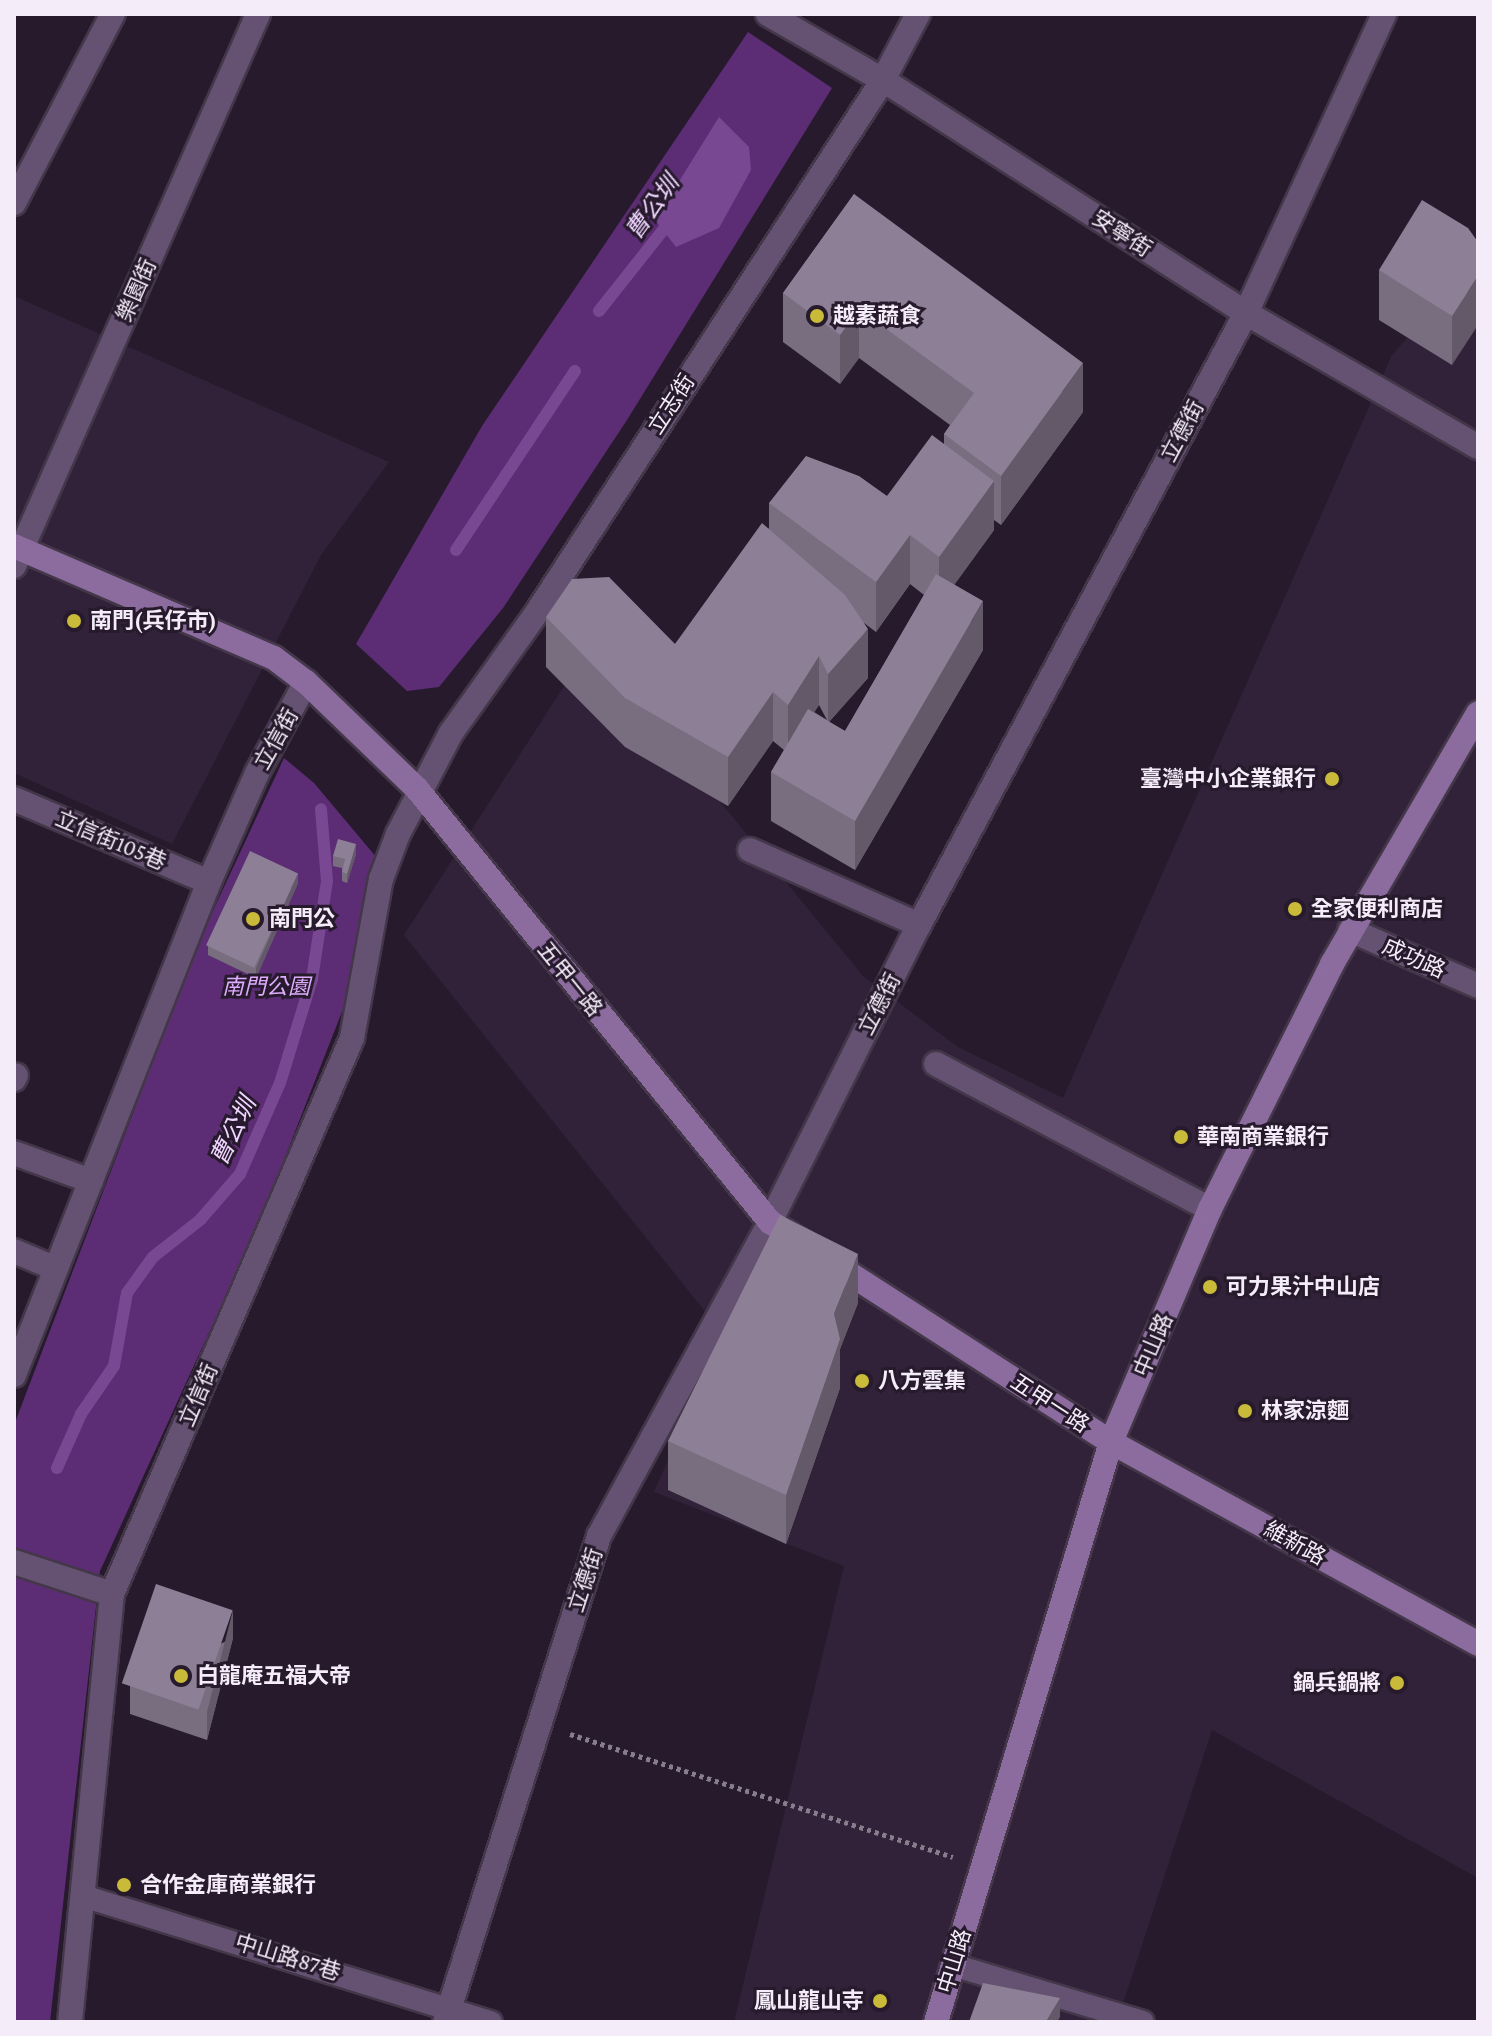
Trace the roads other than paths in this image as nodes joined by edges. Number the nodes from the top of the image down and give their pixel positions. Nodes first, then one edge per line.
1 (113, 14) edge
2 (258, 14) edge
3 (768, 14) edge
4 (918, 14) edge
5 (1384, 14) edge
6 (883, 80) junction
7 (14, 203) edge
8 (1246, 313) junction
9 (1478, 447) edge
10 (17, 554) edge
11 (306, 682) junction
12 (1478, 713) edge
13 (417, 789) junction
14 (14, 799) edge
15 (750, 850) dead end
16 (209, 882) junction
17 (919, 925) junction
18 (1350, 930) junction
19 (1478, 986) edge
20 (936, 1064) dead end
21 (14, 1153) edge
22 (91, 1181) junction
23 (1210, 1209) junction
24 (770, 1222) junction
25 (14, 1251) edge
26 (54, 1268) junction
27 (14, 1375) edge
28 (1111, 1442) junction
29 (14, 1562) edge
30 (112, 1594) junction
31 (1478, 1644) edge
32 (83, 1896) junction
33 (953, 1965) junction
34 (1102, 2010) junction
35 (448, 2014) edge
36 (70, 2022) edge
37 (491, 2022) edge
38 (936, 2022) edge
39 (1123, 2022) edge
40 (1143, 2022) edge

1 - 7 street
2 - 10 street, 樂園街
3 - 6 street, 安寧街
4 - 6 street, 立志街
5 - 8 street, 立德街
6 - 8 street, 安寧街
6 - 13 street, 立志街
8 - 9 street, 安寧街
8 - 17 street, 立德街
10 - 11 main road, 五甲一路
11 - 13 main road, 五甲一路
11 - 16 street, 立信街
12 - 18 main road, 中山路
13 - 24 main road, 五甲一路
13 - 30 street, 立信街
14 - 16 street, 立信街105巷
15 - 17 street
16 - 22 street, 立信街
17 - 24 street, 立德街
18 - 19 street, 成功路
18 - 23 main road, 中山路
20 - 23 street
21 - 22 street
22 - 26 street, 立信街
23 - 28 main road, 中山路
24 - 28 main road, 五甲一路
24 - 35 street, 立德街
25 - 26 street
26 - 27 street, 立信街
28 - 31 main road, 維新路
28 - 33 main road, 中山路
29 - 30 street
30 - 32 street, 立信街
32 - 35 lane, 中山路87巷
32 - 36 street, 立信街
33 - 34 lane
33 - 38 main road, 中山路
34 - 39 lane
34 - 40 lane
35 - 37 lane, 中山路87巷

